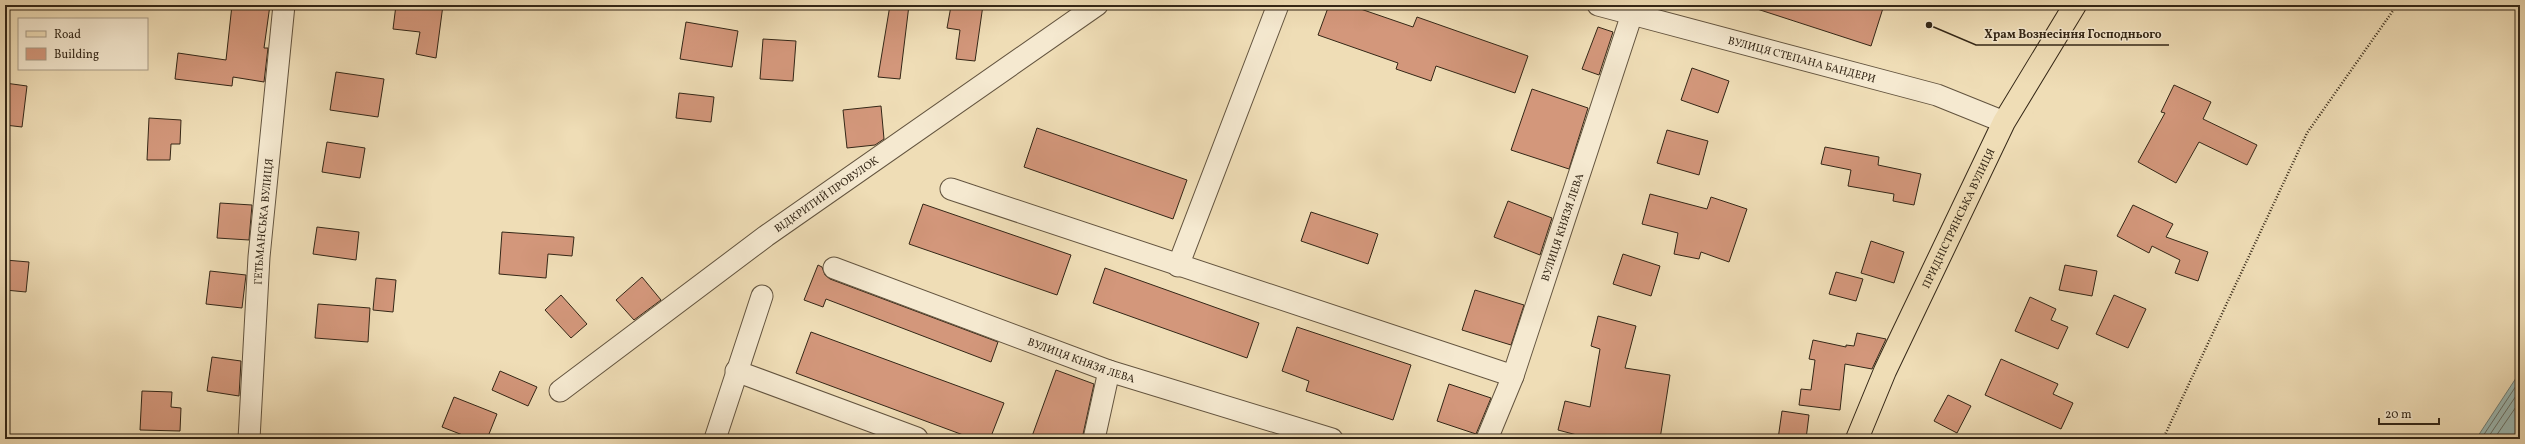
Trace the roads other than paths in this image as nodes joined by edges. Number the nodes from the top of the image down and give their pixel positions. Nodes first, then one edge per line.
1 (284, 5) edge
2 (1098, 5) edge
3 (1278, 5) edge
4 (1598, 5) edge
5 (2075, 5) edge
6 (1632, 14) junction
7 (2004, 122) junction
8 (951, 189) dead end
9 (1178, 266) junction
10 (834, 268) dead end
11 (762, 296) dead end
12 (736, 371) junction
13 (1109, 371) junction
14 (1513, 376) junction
15 (560, 391) dead end
16 (917, 438) edge
17 (249, 439) edge
18 (715, 439) edge
19 (1094, 439) edge
20 (1332, 439) edge
21 (1487, 439) edge
22 (1857, 439) edge

1 - 17 street, ГЕТЬМАНСЬКА ВУЛИЦЯ
2 - 15 street, ВІДКРИТИЙ ПРОВУЛОК
3 - 9 street
4 - 6 street, ВУЛИЦЯ СТЕПАНА БАНДЕРИ
5 - 7 main road, ПРИДНІСТРЯНСЬКА ВУЛИЦЯ
6 - 7 street, ВУЛИЦЯ СТЕПАНА БАНДЕРИ
6 - 14 street, ВУЛИЦЯ КНЯЗЯ ЛЕВА
7 - 22 main road, ПРИДНІСТРЯНСЬКА ВУЛИЦЯ
8 - 9 street
9 - 14 street
10 - 13 street, ВУЛИЦЯ КНЯЗЯ ЛЕВА
11 - 12 street
12 - 16 street
12 - 18 street
13 - 19 street
13 - 20 street, ВУЛИЦЯ КНЯЗЯ ЛЕВА
14 - 21 street, ВУЛИЦЯ КНЯЗЯ ЛЕВА

